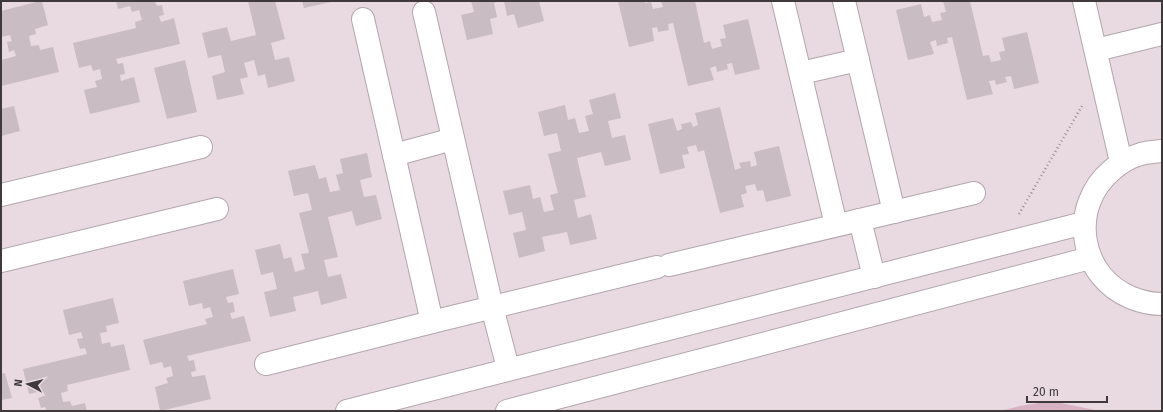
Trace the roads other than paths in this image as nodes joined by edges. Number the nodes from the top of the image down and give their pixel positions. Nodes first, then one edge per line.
1 (783, 1) edge
2 (844, 1) edge
3 (1084, 1) edge
4 (424, 12) dead end
5 (363, 19) dead end
6 (1162, 34) edge
7 (1096, 50) junction
8 (858, 60) junction
9 (801, 73) junction
10 (453, 139) junction
11 (202, 147) dead end
12 (1162, 151) edge
13 (394, 155) junction
14 (1121, 162) junction
15 (974, 193) dead end
16 (1, 195) edge
17 (217, 209) dead end
18 (894, 212) junction
19 (860, 220) junction
20 (1084, 223) junction
21 (836, 226) junction
22 (1090, 258) junction
23 (1, 261) edge
24 (874, 277) junction
25 (1162, 304) edge
26 (492, 307) junction
27 (432, 322) junction
28 (266, 364) dead end
29 (508, 368) junction
30 (347, 411) edge
31 (508, 411) edge

1 - 9 street
2 - 8 street
3 - 7 street
4 - 10 street
5 - 13 street
6 - 7 street
7 - 14 street
8 - 9 street
8 - 18 street
9 - 21 street
10 - 13 street
10 - 26 street
11 - 16 street
12 - 14 street
13 - 27 street
14 - 20 street
15 - 18 street
17 - 23 street
18 - 19 street
19 - 21 street
19 - 24 street
20 - 22 street
20 - 24 street
21 - 26 street
22 - 25 street
22 - 31 street
24 - 29 street
26 - 27 street
26 - 29 street
27 - 28 street
29 - 30 street

